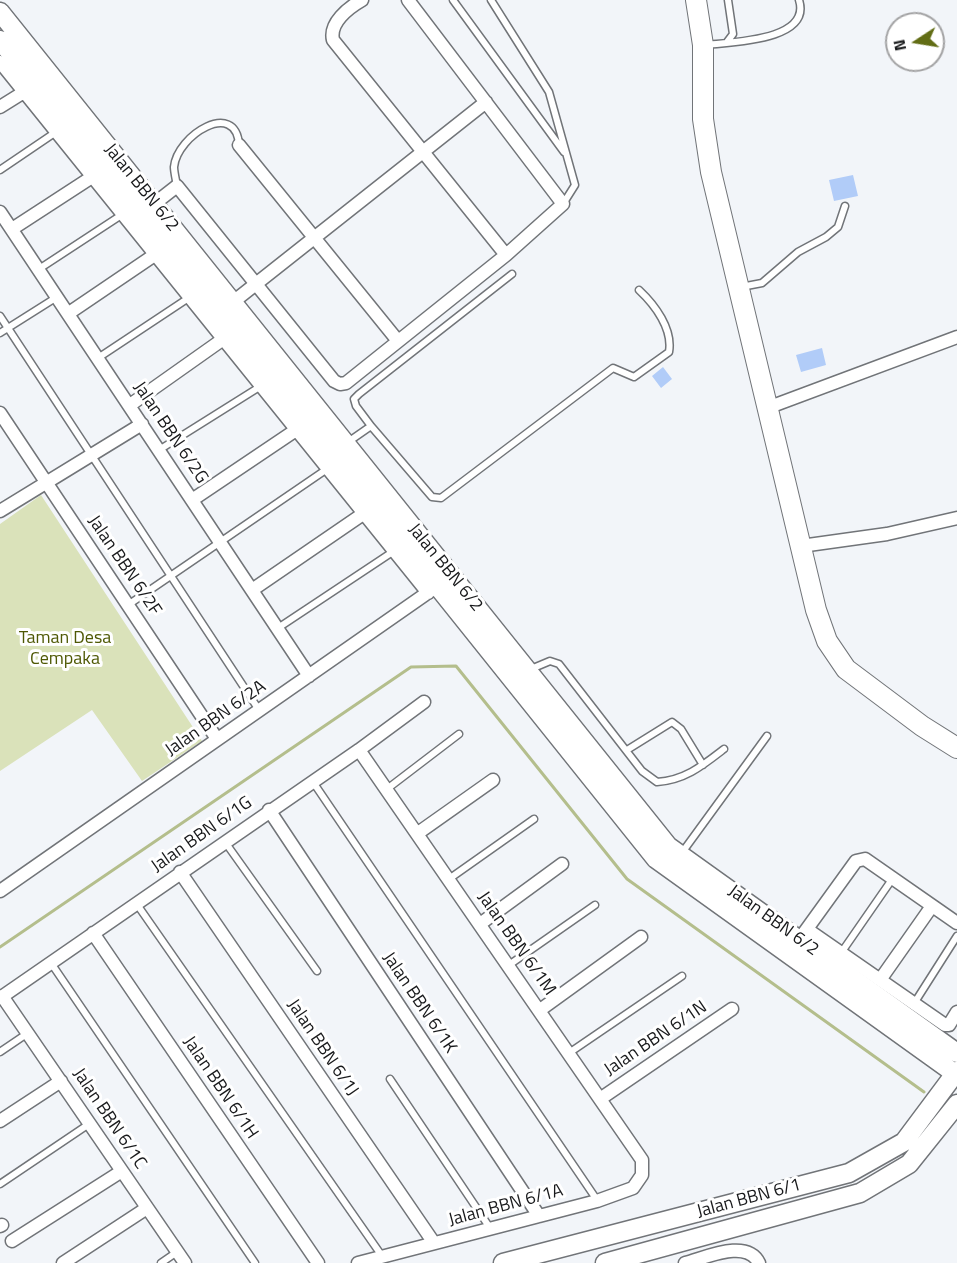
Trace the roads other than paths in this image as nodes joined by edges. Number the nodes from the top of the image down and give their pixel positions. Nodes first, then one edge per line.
1 (362, 0) edge
2 (408, 0) edge
3 (453, 0) edge
4 (491, 0) edge
5 (696, 0) edge
6 (728, 0) edge
7 (799, 0) edge
8 (0, 12) edge
9 (0, 40) edge
10 (726, 42) junction
11 (703, 45) junction
12 (0, 62) edge
13 (24, 92) junction
14 (486, 102) junction
15 (0, 107) edge
16 (56, 132) junction
17 (239, 145) joint
18 (424, 151) junction
19 (567, 157) junction
20 (0, 170) edge
21 (92, 177) junction
22 (177, 186) junction
23 (154, 204) junction
24 (563, 204) junction
25 (845, 206) dead end
26 (0, 212) edge
27 (123, 214) junction
28 (12, 229) junction
29 (314, 239) junction
30 (156, 254) junction
31 (506, 255) junction
32 (39, 269) junction
33 (512, 274) dead end
34 (256, 285) junction
35 (740, 288) junction
36 (639, 290) dead end
37 (58, 297) junction
38 (190, 297) junction
39 (226, 307) junction
40 (69, 313) junction
41 (0, 316) edge
42 (8, 328) junction
43 (235, 331) junction
44 (0, 333) edge
45 (957, 337) edge
46 (398, 341) junction
47 (98, 358) junction
48 (261, 386) junction
49 (130, 405) junction
50 (767, 408) junction
51 (0, 413) edge
52 (142, 424) junction
53 (370, 426) junction
54 (296, 430) junction
55 (345, 445) junction
56 (159, 450) junction
57 (91, 455) junction
58 (327, 469) junction
59 (46, 483) junction
60 (192, 500) junction
61 (0, 511) edge
62 (363, 514) junction
63 (957, 518) edge
64 (221, 543) junction
65 (801, 546) junction
66 (394, 551) junction
67 (171, 576) junction
68 (438, 585) junction
69 (252, 590) junction
70 (128, 605) junction
71 (278, 628) junction
72 (528, 670) junction
73 (309, 676) junction
74 (424, 702) dead end
75 (259, 710) junction
76 (459, 734) dead end
77 (767, 736) dead end
78 (217, 740) junction
79 (957, 748) edge
80 (724, 749) dead end
81 (359, 750) junction
82 (627, 750) junction
83 (703, 765) junction
84 (493, 780) dead end
85 (312, 781) junction
86 (387, 789) junction
87 (269, 810) junction
88 (534, 819) dead end
89 (418, 833) junction
90 (225, 841) junction
91 (681, 855) junction
92 (562, 864) dead end
93 (180, 872) junction
94 (893, 878) junction
95 (449, 879) junction
96 (0, 891) edge
97 (136, 903) junction
98 (595, 905) dead end
99 (932, 906) junction
100 (957, 923) edge
101 (480, 924) junction
102 (93, 933) junction
103 (957, 936) edge
104 (641, 937) dead end
105 (798, 941) junction
106 (842, 953) junction
107 (50, 963) junction
108 (509, 965) junction
109 (317, 970) dead end
110 (682, 976) dead end
111 (880, 980) junction
112 (1, 997) edge
113 (915, 1002) junction
114 (732, 1009) dead end
115 (540, 1010) junction
116 (957, 1012) edge
117 (28, 1033) junction
118 (0, 1052) edge
119 (957, 1053) edge
120 (568, 1054) junction
121 (956, 1073) edge
122 (390, 1078) dead end
123 (60, 1081) junction
124 (600, 1099) junction
125 (957, 1104) edge
126 (0, 1121) edge
127 (90, 1124) junction
128 (642, 1160) joint
129 (122, 1171) junction
130 (0, 1184) edge
131 (597, 1201) junction
132 (147, 1208) junction
133 (540, 1216) junction
134 (491, 1228) junction
135 (12, 1241) dead end
136 (434, 1243) junction
137 (177, 1252) junction
138 (383, 1257) junction
139 (524, 1260) edge
140 (708, 1260) edge
141 (63, 1263) edge
142 (160, 1263) edge
143 (185, 1263) edge
144 (255, 1263) edge
145 (318, 1263) edge
146 (358, 1263) edge
147 (503, 1263) edge
148 (605, 1263) edge
149 (685, 1263) edge
150 (759, 1263) edge

1 - 18 street
2 - 14 street
3 - 19 lane
4 - 19 lane
5 - 11 main road
6 - 10 lane
7 - 10 lane
8 - 23 street, Jalan BBN 6/2
9 - 39 street, Jalan BBN 6/2
10 - 11 lane
11 - 35 main road
12 - 13 street
13 - 15 street
13 - 16 street
14 - 18 street
14 - 24 street
16 - 20 lane
16 - 21 street
17 - 22 lane
17 - 29 street
18 - 29 street
18 - 31 street
19 - 24 lane
21 - 27 street
21 - 28 street
22 - 23 street
22 - 34 street
23 - 39 street, Jalan BBN 6/2
24 - 31 street
25 - 35 lane
26 - 28 street, Jalan BBN 6/2G
27 - 30 street
27 - 32 lane
28 - 32 street, Jalan BBN 6/2G
29 - 34 street
29 - 46 street
30 - 38 street
30 - 40 street
31 - 46 street
32 - 37 street, Jalan BBN 6/2G
33 - 53 lane
34 - 39 street
34 - 46 street
35 - 50 main road
36 - 53 lane
37 - 40 street, Jalan BBN 6/2G
37 - 42 lane
38 - 43 street
38 - 47 lane
39 - 43 street, Jalan BBN 6/2
40 - 47 street, Jalan BBN 6/2G
41 - 42 lane
42 - 44 lane
42 - 57 lane
43 - 48 street
43 - 49 street
43 - 55 street, Jalan BBN 6/2
43 - 68 street, Jalan BBN 6/2
45 - 50 street
47 - 49 street, Jalan BBN 6/2G
48 - 54 street
48 - 56 lane
49 - 52 street, Jalan BBN 6/2G
50 - 65 main road
51 - 59 street, Jalan BBN 6/2F
52 - 56 street, Jalan BBN 6/2G
52 - 57 street
53 - 55 lane
54 - 58 street
54 - 60 street
55 - 68 street, Jalan BBN 6/2
56 - 60 street, Jalan BBN 6/2G
57 - 59 street
57 - 67 lane
58 - 62 street
58 - 64 lane
59 - 61 street
59 - 70 street, Jalan BBN 6/2F
60 - 64 street, Jalan BBN 6/2G
62 - 66 street
62 - 69 street
63 - 65 street
64 - 67 lane
64 - 69 street, Jalan BBN 6/2G
65 - 79 main road
66 - 68 street
66 - 71 lane
67 - 70 lane
67 - 75 lane
68 - 72 street, Jalan BBN 6/2
68 - 73 street, Jalan BBN 6/2A
68 - 105 street, Jalan BBN 6/2
69 - 71 street, Jalan BBN 6/2G
70 - 78 street, Jalan BBN 6/2F
71 - 73 street, Jalan BBN 6/2G
72 - 82 lane
72 - 91 street, Jalan BBN 6/2
73 - 75 street, Jalan BBN 6/2A
74 - 81 street, Jalan BBN 6/1G
75 - 78 street, Jalan BBN 6/2A
76 - 86 lane
77 - 91 lane
78 - 96 street, Jalan BBN 6/2A
80 - 83 lane
81 - 85 street, Jalan BBN 6/1G
81 - 86 street, Jalan BBN 6/1M
82 - 83 lane
82 - 83 lane
84 - 89 street
85 - 87 street, Jalan BBN 6/1G
85 - 131 lane
86 - 89 street, Jalan BBN 6/1M
87 - 90 street, Jalan BBN 6/1G
87 - 133 street, Jalan BBN 6/1K
88 - 95 lane
89 - 95 street, Jalan BBN 6/1M
90 - 93 street, Jalan BBN 6/1G
90 - 109 lane
91 - 105 street, Jalan BBN 6/2
92 - 101 street
93 - 97 street, Jalan BBN 6/1G
93 - 136 street, Jalan BBN 6/1J
94 - 99 street
94 - 105 street
94 - 106 lane
95 - 101 street, Jalan BBN 6/1M
97 - 102 street, Jalan BBN 6/1G
97 - 138 lane
98 - 108 lane
99 - 100 street
99 - 111 street
101 - 108 street, Jalan BBN 6/1M
102 - 107 street, Jalan BBN 6/1G
102 - 145 street, Jalan BBN 6/1H
103 - 113 lane
104 - 115 street
105 - 106 street
105 - 119 street, Jalan BBN 6/2
105 - 121 street, Jalan BBN 6/2
106 - 111 street
107 - 112 street, Jalan BBN 6/1G
107 - 144 lane
108 - 115 street, Jalan BBN 6/1M
110 - 120 lane
111 - 113 street
112 - 117 street, Jalan BBN 6/1C
113 - 116 street
114 - 124 street, Jalan BBN 6/1N
115 - 120 street, Jalan BBN 6/1M
117 - 118 lane
117 - 123 street, Jalan BBN 6/1C
120 - 124 street, Jalan BBN 6/1M
121 - 139 street, Jalan BBN 6/1
122 - 134 lane
123 - 126 street
123 - 127 street, Jalan BBN 6/1C
124 - 128 street, Jalan BBN 6/1M
125 - 148 street, Jalan BBN 6/1
127 - 129 street, Jalan BBN 6/1C
127 - 130 lane
128 - 131 street, Jalan BBN 6/1A
129 - 132 street, Jalan BBN 6/1C
129 - 135 street
131 - 133 street, Jalan BBN 6/1A
132 - 137 street, Jalan BBN 6/1C
132 - 141 street
133 - 134 street, Jalan BBN 6/1A
134 - 136 street, Jalan BBN 6/1A
136 - 138 street, Jalan BBN 6/1A
137 - 142 lane
137 - 143 street, Jalan BBN 6/1C
138 - 146 street, Jalan BBN 6/1A
139 - 147 street, Jalan BBN 6/1
140 - 149 street
140 - 150 street

